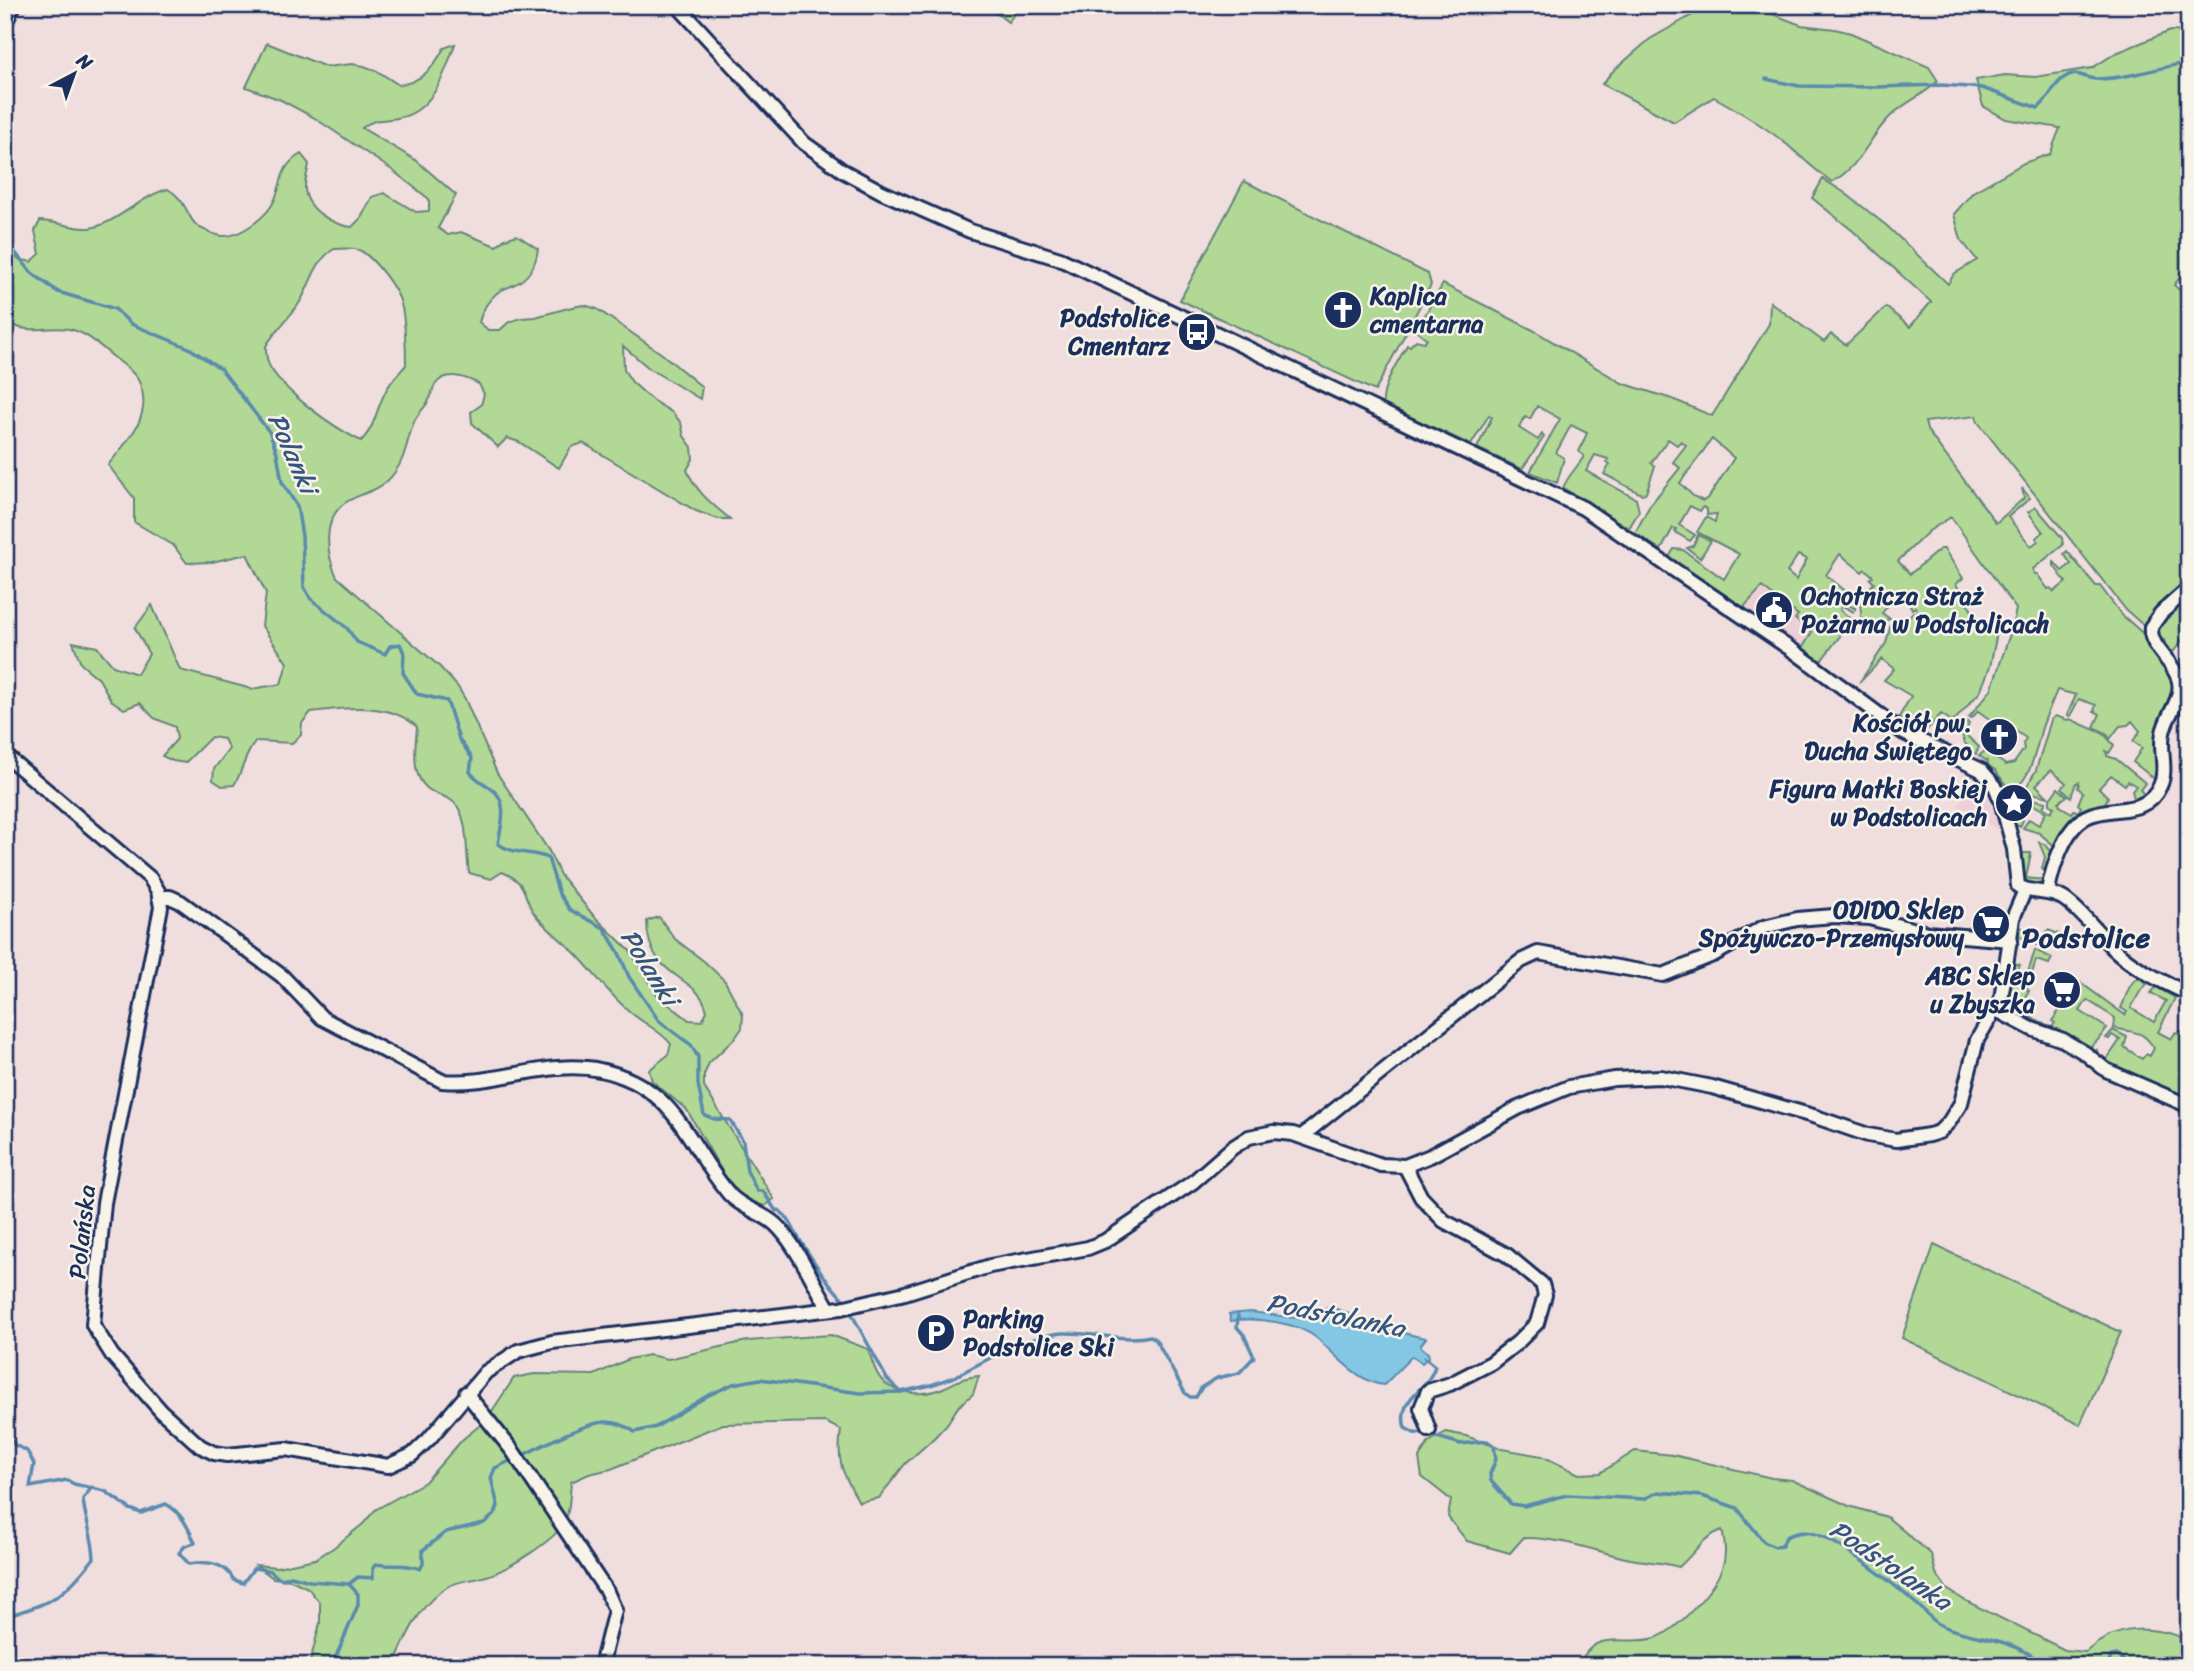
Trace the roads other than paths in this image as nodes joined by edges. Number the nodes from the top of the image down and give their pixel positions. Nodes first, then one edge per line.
1 (14, 5) edge
2 (677, 5) edge
3 (5, 23) edge
4 (2189, 588) edge
5 (5, 755) edge
6 (2025, 890) junction
7 (2048, 891) junction
8 (159, 897) junction
9 (2011, 940) junction
10 (2189, 994) edge
11 (1996, 1010) junction
12 (2189, 1106) edge
13 (1302, 1136) junction
14 (1405, 1166) junction
15 (829, 1309) junction
16 (466, 1393) junction
17 (1429, 1430) dead end
18 (601, 1666) edge

1 - 3 street
2 - 6 street
4 - 7 street
5 - 8 street
6 - 7 street
6 - 9 street
7 - 10 street
8 - 15 street
8 - 16 street, Polańska
9 - 11 street
9 - 13 street
11 - 12 street
11 - 14 street
13 - 14 street, Polańska
13 - 15 street, Polańska
14 - 17 street
15 - 16 street, Polańska
16 - 18 street

